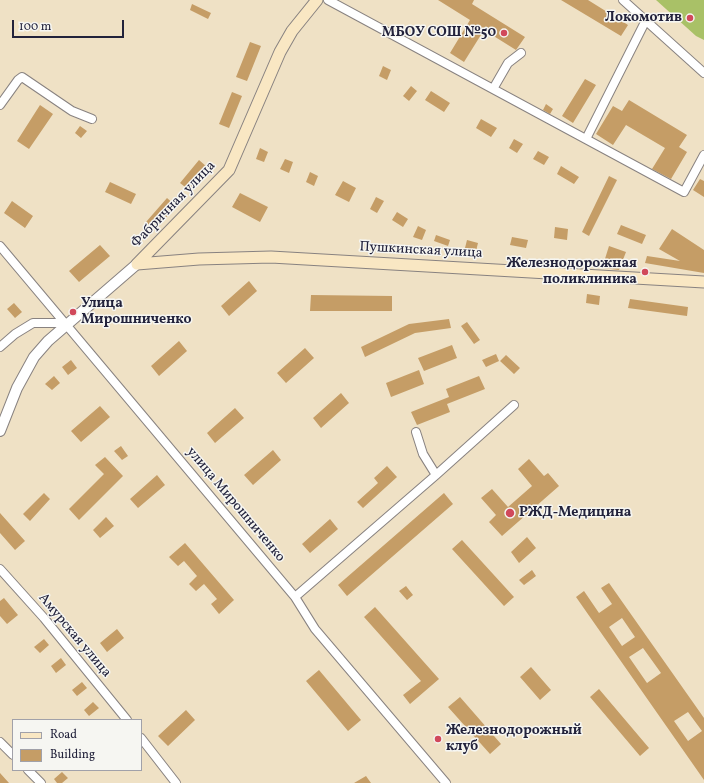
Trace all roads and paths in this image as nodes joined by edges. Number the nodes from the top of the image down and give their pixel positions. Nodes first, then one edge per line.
1 (317, 0) edge
2 (328, 0) edge
3 (623, 0) edge
4 (646, 20) junction
5 (521, 53) dead end
6 (704, 73) edge
7 (493, 89) junction
8 (0, 105) edge
9 (92, 119) dead end
10 (586, 139) junction
11 (704, 155) edge
12 (0, 246) edge
13 (137, 264) junction
14 (704, 282) edge
15 (66, 323) junction
16 (0, 347) edge
17 (514, 404) dead end
18 (0, 431) edge
19 (416, 432) dead end
20 (436, 475) junction
21 (0, 569) edge
22 (295, 596) junction
23 (126, 719) edge
24 (142, 739) edge
25 (0, 742) edge
26 (12, 754) edge
27 (29, 771) edge
28 (40, 783) edge
29 (176, 783) edge
30 (446, 783) edge

1 - 13 main road, Фабричная улица
2 - 7 street
3 - 4 street
4 - 6 street
4 - 10 street
5 - 7 street
7 - 10 street
8 - 9 street
10 - 11 street
12 - 15 street, улица Мирошниченко
13 - 14 main road, Пушкинская улица
13 - 15 street, Фабричная улица
15 - 16 street
15 - 18 street, Фабричная улица
15 - 22 street, улица Мирошниченко
17 - 20 street
19 - 20 street
20 - 22 street
21 - 23 street, Амурская улица
22 - 30 street, улица Мирошниченко
24 - 29 street
25 - 26 street
27 - 28 street

